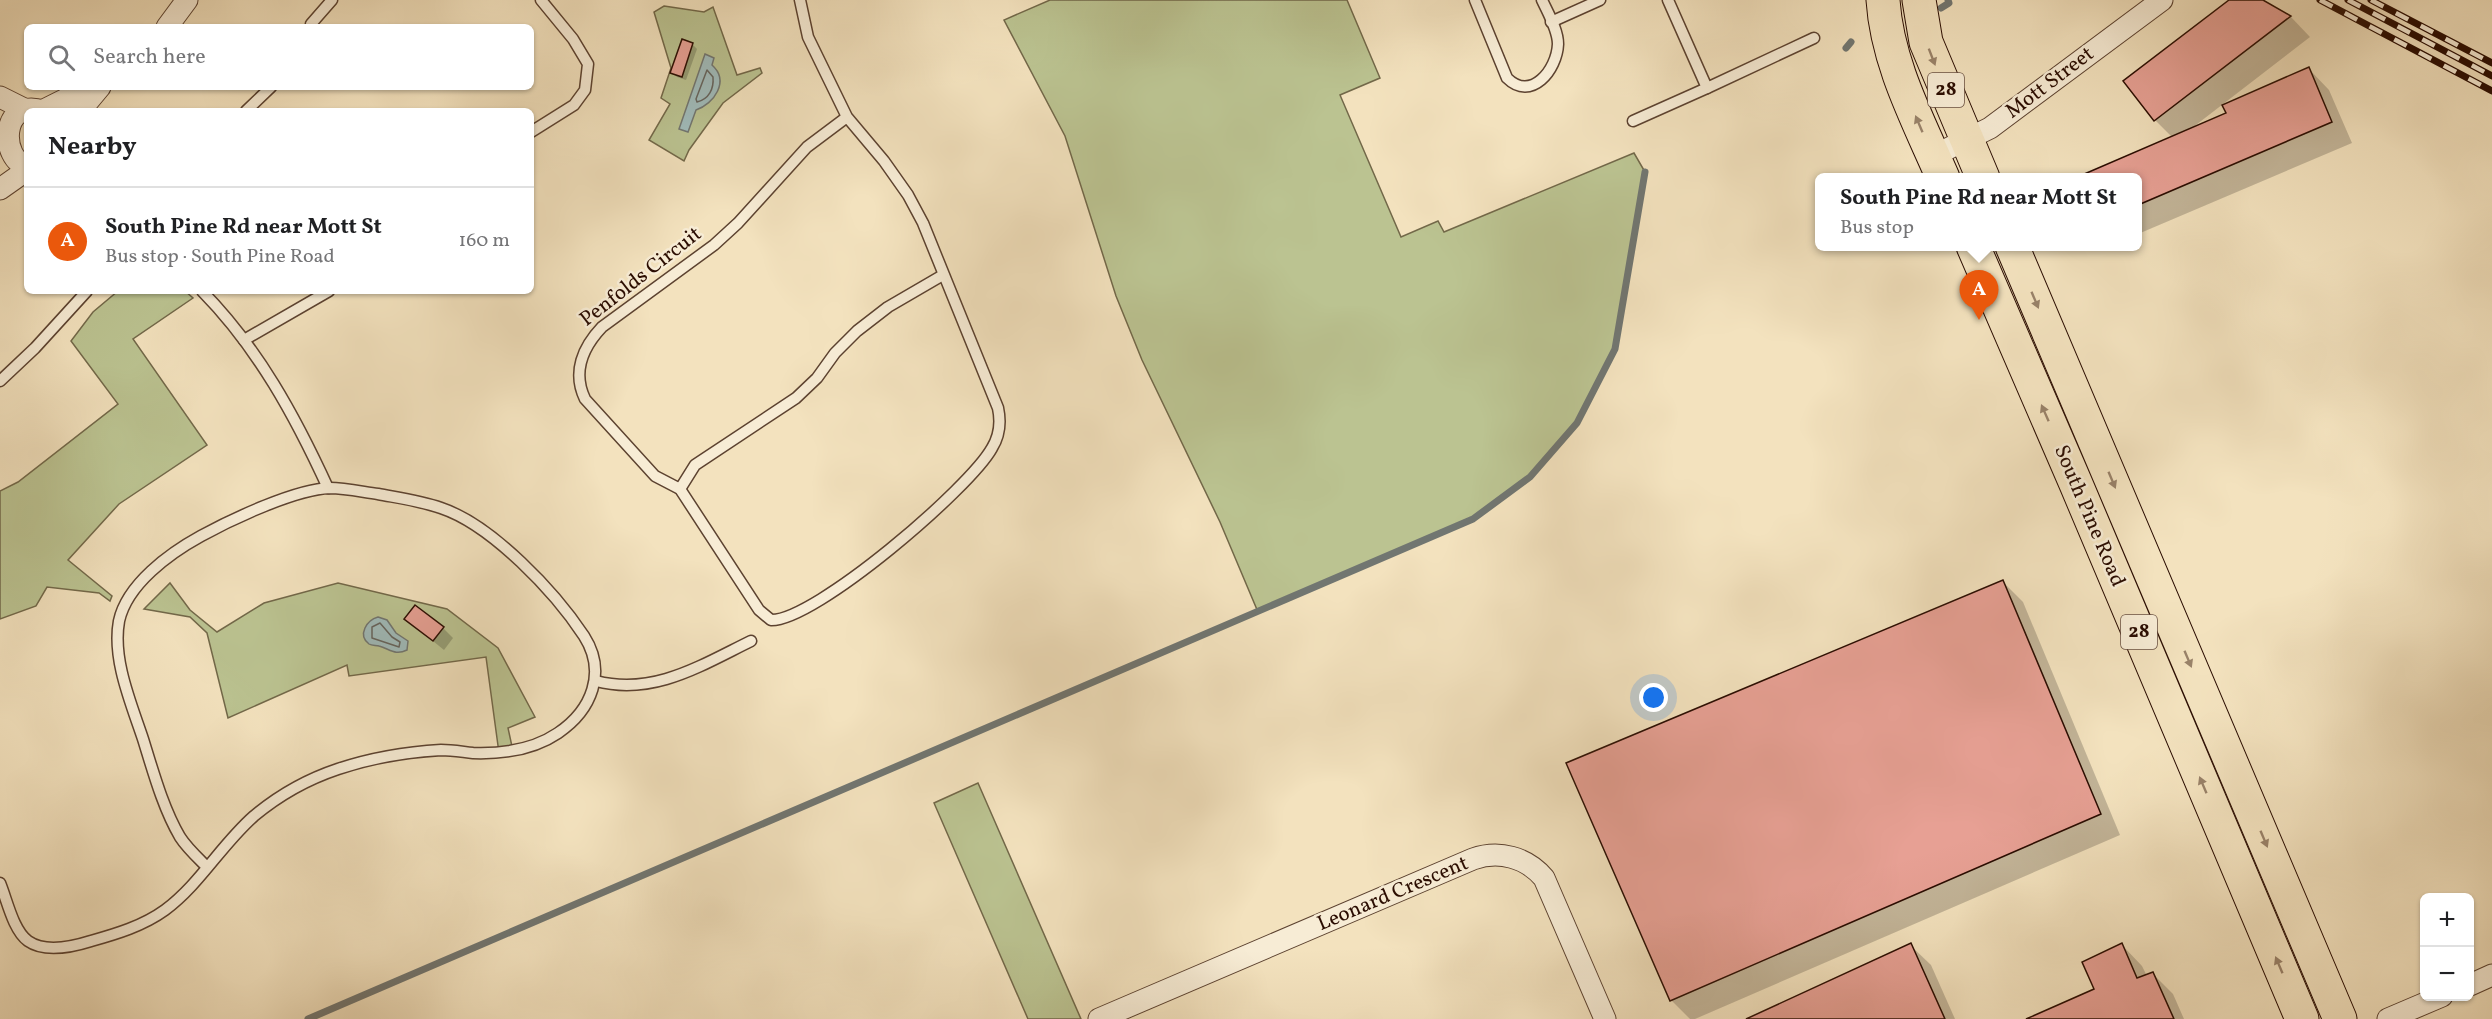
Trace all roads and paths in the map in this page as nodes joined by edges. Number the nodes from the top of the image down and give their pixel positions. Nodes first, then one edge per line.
1 (187, 0) edge
2 (332, 0) edge
3 (541, 0) edge
4 (800, 0) edge
5 (1475, 0) edge
6 (1542, 0) edge
7 (1600, 0) edge
8 (1668, 0) edge
9 (1883, 0) edge
10 (1919, 0) edge
11 (2162, 0) edge
12 (1551, 22) junction
13 (169, 24) edge
14 (311, 24) dead end
15 (1814, 38) dead end
16 (1707, 88) junction
17 (83, 90) edge
18 (98, 90) edge
19 (268, 90) edge
20 (0, 97) edge
21 (30, 108) edge
22 (41, 108) edge
23 (82, 108) edge
24 (249, 108) edge
25 (24, 114) edge
26 (847, 117) junction
27 (1633, 121) dead end
28 (534, 130) edge
29 (1, 140) edge
30 (1966, 141) junction
31 (24, 166) edge
32 (1938, 166) edge
33 (24, 170) edge
34 (1981, 173) edge
35 (0, 189) edge
36 (1975, 251) edge
37 (2014, 251) edge
38 (944, 275) junction
39 (84, 294) edge
40 (205, 294) edge
41 (324, 294) edge
42 (244, 339) junction
43 (0, 381) edge
44 (328, 488) junction
45 (680, 489) junction
46 (750, 641) dead end
47 (596, 681) junction
48 (207, 867) junction
49 (0, 883) edge
50 (2492, 975) edge
51 (2474, 983) edge
52 (2430, 1001) edge
53 (1099, 1019) edge
54 (1605, 1019) edge
55 (2302, 1019) edge
56 (2340, 1019) edge
57 (2388, 1019) edge

1 - 13 street
2 - 14 lane
3 - 28 lane
4 - 26 lane, Penfolds Circuit
5 - 12 lane
6 - 12 lane
7 - 12 lane
8 - 16 lane
32 -> 9 highway, 28
10 -> 30 highway, 28
11 - 30 street, Mott Street
15 - 16 lane
16 - 27 lane
17 - 22 street
18 - 23 street
19 - 24 lane
20 - 21 street
25 - 29 street
26 - 38 lane, Penfolds Circuit
26 - 45 lane, Penfolds Circuit
29 - 31 street
30 - 32 street, Mott Street
30 - 34 highway, 28
33 - 35 street
55 -> 36 highway, South Pine Road / 28
37 -> 56 highway, South Pine Road / 28
38 - 45 lane
38 - 45 lane, Penfolds Circuit
39 - 43 lane
40 - 42 lane
41 - 42 lane
42 - 44 lane
44 - 47 lane
44 - 48 lane
46 - 47 lane
47 - 48 lane
48 - 49 lane
50 - 51 street
52 - 57 street
53 - 54 street, Leonard Crescent

